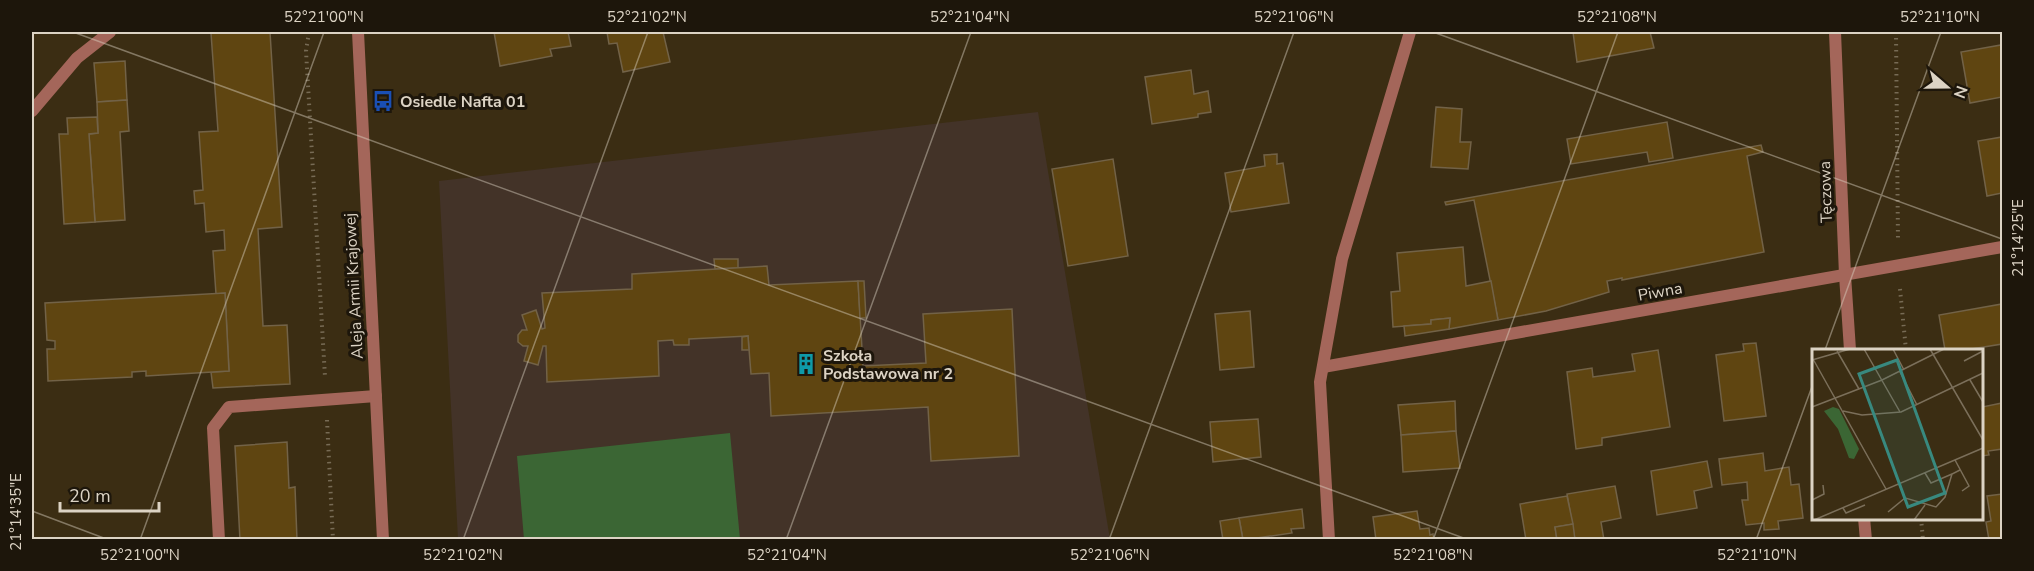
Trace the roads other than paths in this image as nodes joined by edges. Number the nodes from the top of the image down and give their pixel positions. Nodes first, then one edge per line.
1 (110, 32) edge
2 (358, 32) edge
3 (1410, 32) edge
4 (1835, 32) edge
5 (32, 111) edge
6 (2002, 247) edge
7 (1845, 275) junction
8 (1850, 349) edge
9 (1323, 367) junction
10 (376, 396) junction
11 (1864, 520) edge
12 (219, 540) edge
13 (383, 540) edge
14 (1329, 540) edge
15 (1866, 540) edge

1 - 5 street
2 - 10 street, Aleja Armii Krajowej
3 - 9 street
4 - 7 street, Tęczowa
6 - 7 street, Piwna
7 - 8 street, Tęczowa
7 - 9 street, Piwna
9 - 14 street
10 - 12 street
10 - 13 street, Aleja Armii Krajowej
11 - 15 street

